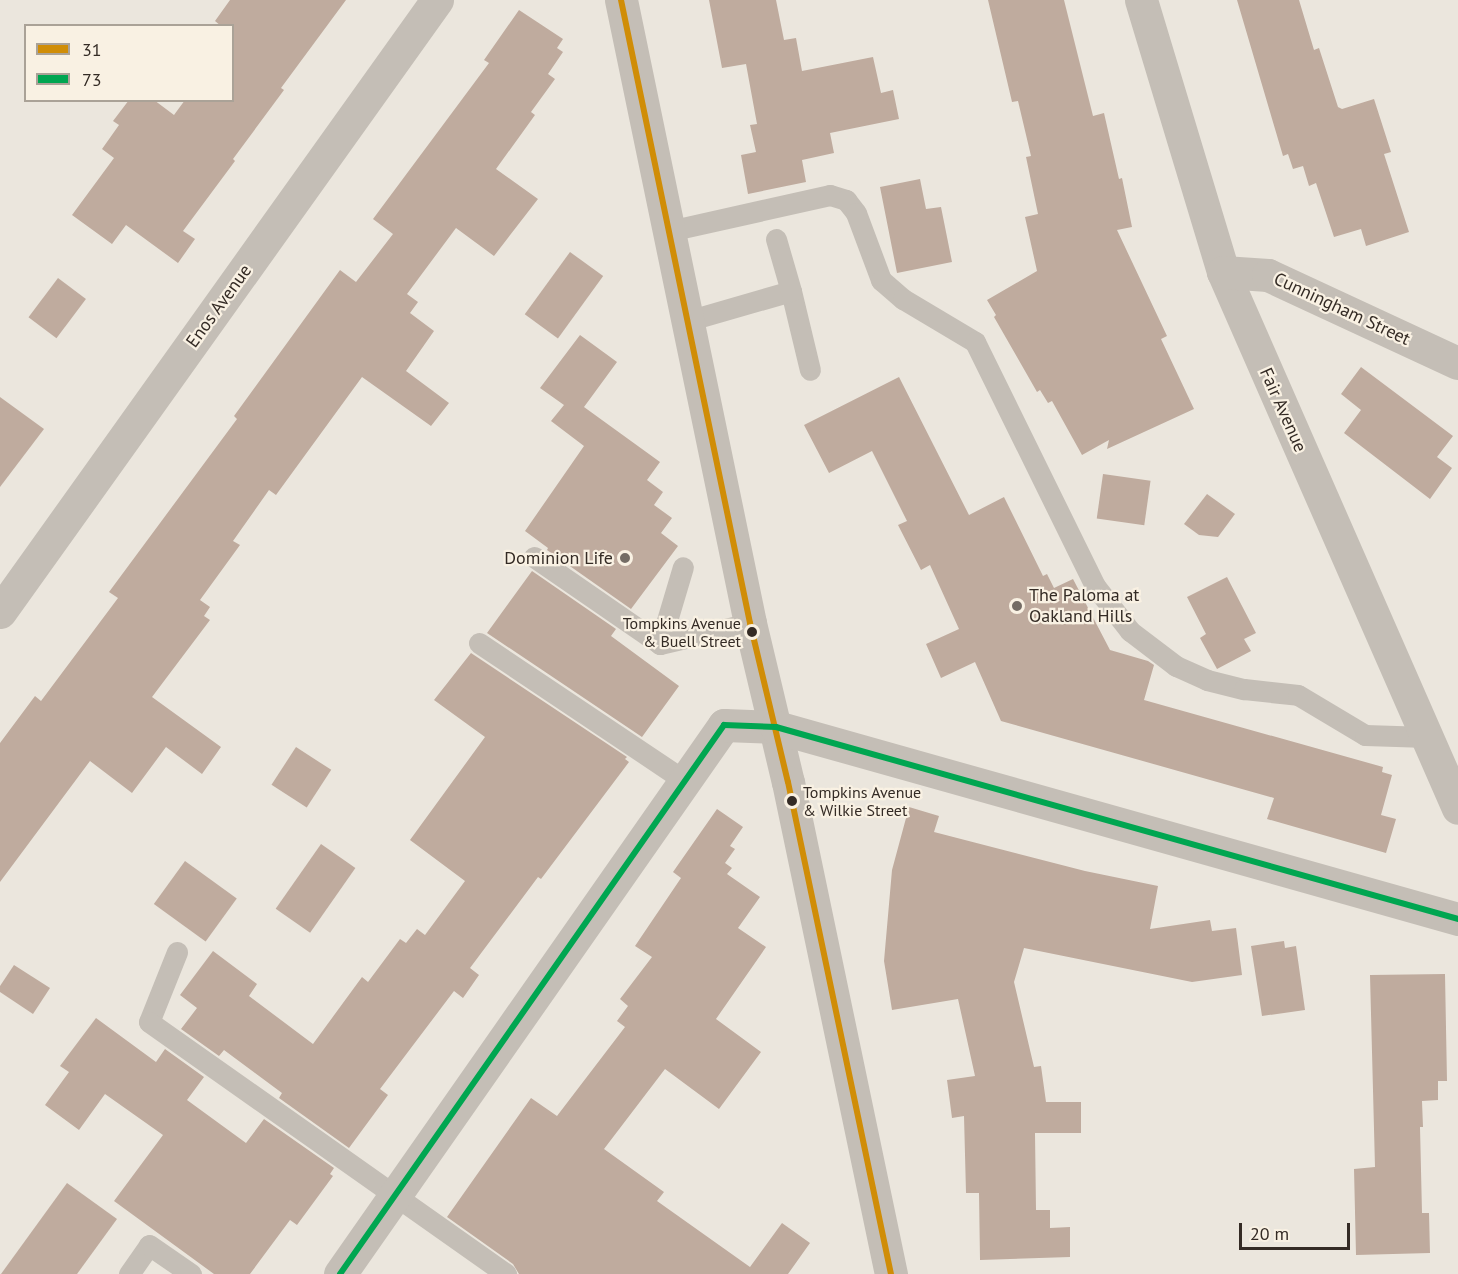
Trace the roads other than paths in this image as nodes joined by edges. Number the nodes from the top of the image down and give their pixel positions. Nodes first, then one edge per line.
1 (437, 0) edge
2 (621, 0) edge
3 (1141, 0) edge
4 (669, 231) junction
5 (776, 239) dead end
6 (1222, 272) junction
7 (791, 291) junction
8 (687, 321) junction
9 (1458, 363) edge
10 (810, 370) dead end
11 (534, 557) dead end
12 (682, 567) dead end
13 (0, 612) edge
14 (750, 623) junction
15 (479, 643) dead end
16 (660, 644) junction
17 (776, 728) junction
18 (1427, 737) junction
19 (684, 780) junction
20 (1458, 808) edge
21 (1458, 920) edge
22 (177, 952) dead end
23 (394, 1196) junction
24 (129, 1274) edge
25 (191, 1274) edge
26 (340, 1274) edge
27 (506, 1274) edge
28 (891, 1274) edge

1 - 13 street, Enos Avenue
2 - 4 street
3 - 6 street, Fair Avenue
4 - 8 street
4 - 18 lane
5 - 7 lane
6 - 9 street, Cunningham Street
6 - 18 street, Fair Avenue
7 - 8 lane
7 - 10 lane
8 - 14 street
11 - 16 lane
12 - 16 lane
14 - 16 lane
14 - 17 street
15 - 19 lane
17 - 19 street
17 - 21 street
17 - 28 street
18 - 20 street, Fair Avenue
19 - 23 street
22 - 23 lane
23 - 26 street
23 - 27 lane
24 - 25 lane

